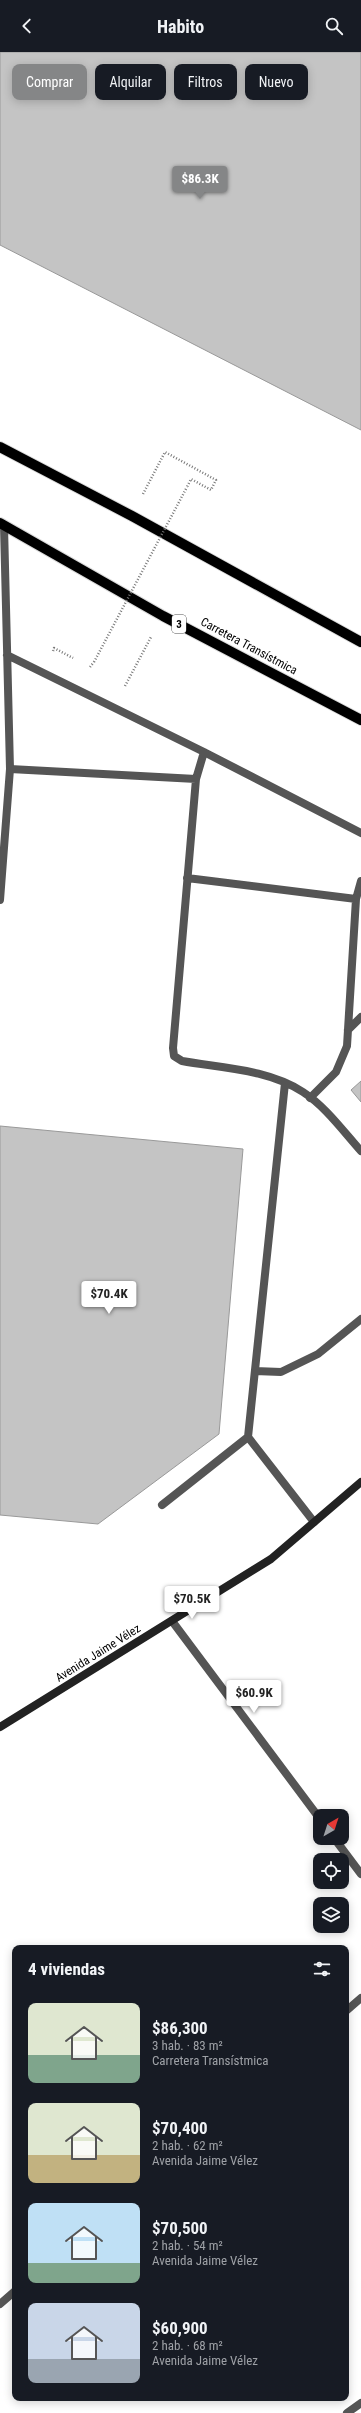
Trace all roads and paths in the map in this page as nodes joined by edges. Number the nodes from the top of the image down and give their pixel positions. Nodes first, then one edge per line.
1 (0, 447) edge
2 (132, 516) junction
3 (2, 525) edge
4 (163, 616) junction
5 (361, 642) edge
6 (7, 655) junction
7 (91, 667) dead end
8 (122, 691) dead end
9 (361, 720) edge
10 (204, 752) junction
11 (10, 769) junction
12 (196, 778) junction
13 (361, 833) edge
14 (187, 878) junction
15 (361, 881) edge
16 (356, 898) junction
17 (0, 900) edge
18 (361, 1017) edge
19 (348, 1030) junction
20 (285, 1083) junction
21 (310, 1098) junction
22 (361, 1151) edge
23 (361, 1319) edge
24 (255, 1371) junction
25 (248, 1437) junction
26 (361, 1482) edge
27 (162, 1505) dead end
28 (314, 1522) junction
29 (172, 1621) junction
30 (0, 1728) edge
31 (313, 1810) edge
32 (339, 1845) edge
33 (361, 1874) edge
34 (361, 1998) edge
35 (349, 2008) edge
36 (12, 2294) edge
37 (0, 2304) edge
38 (361, 2403) edge
39 (347, 2413) edge

1 - 2 main road
2 - 5 main road
2 - 7 path, bridge
3 - 4 main road, Carretera Transístmica / 3
3 - 6 street
4 - 8 path
4 - 9 main road, Carretera Transístmica / 3
6 - 10 street
6 - 11 street
10 - 12 street
10 - 13 street
11 - 12 street
11 - 17 street
12 - 14 street
14 - 16 street
14 - 20 street
15 - 16 street
16 - 19 street
18 - 19 street
19 - 21 street
20 - 21 street
20 - 24 street
21 - 22 street
23 - 24 street
24 - 25 street
25 - 27 street
25 - 28 street
26 - 28 street, Avenida Jaime Vélez
28 - 29 street, Avenida Jaime Vélez
29 - 30 street, Avenida Jaime Vélez
29 - 31 street
32 - 33 street
34 - 35 street
36 - 37 street
38 - 39 street

